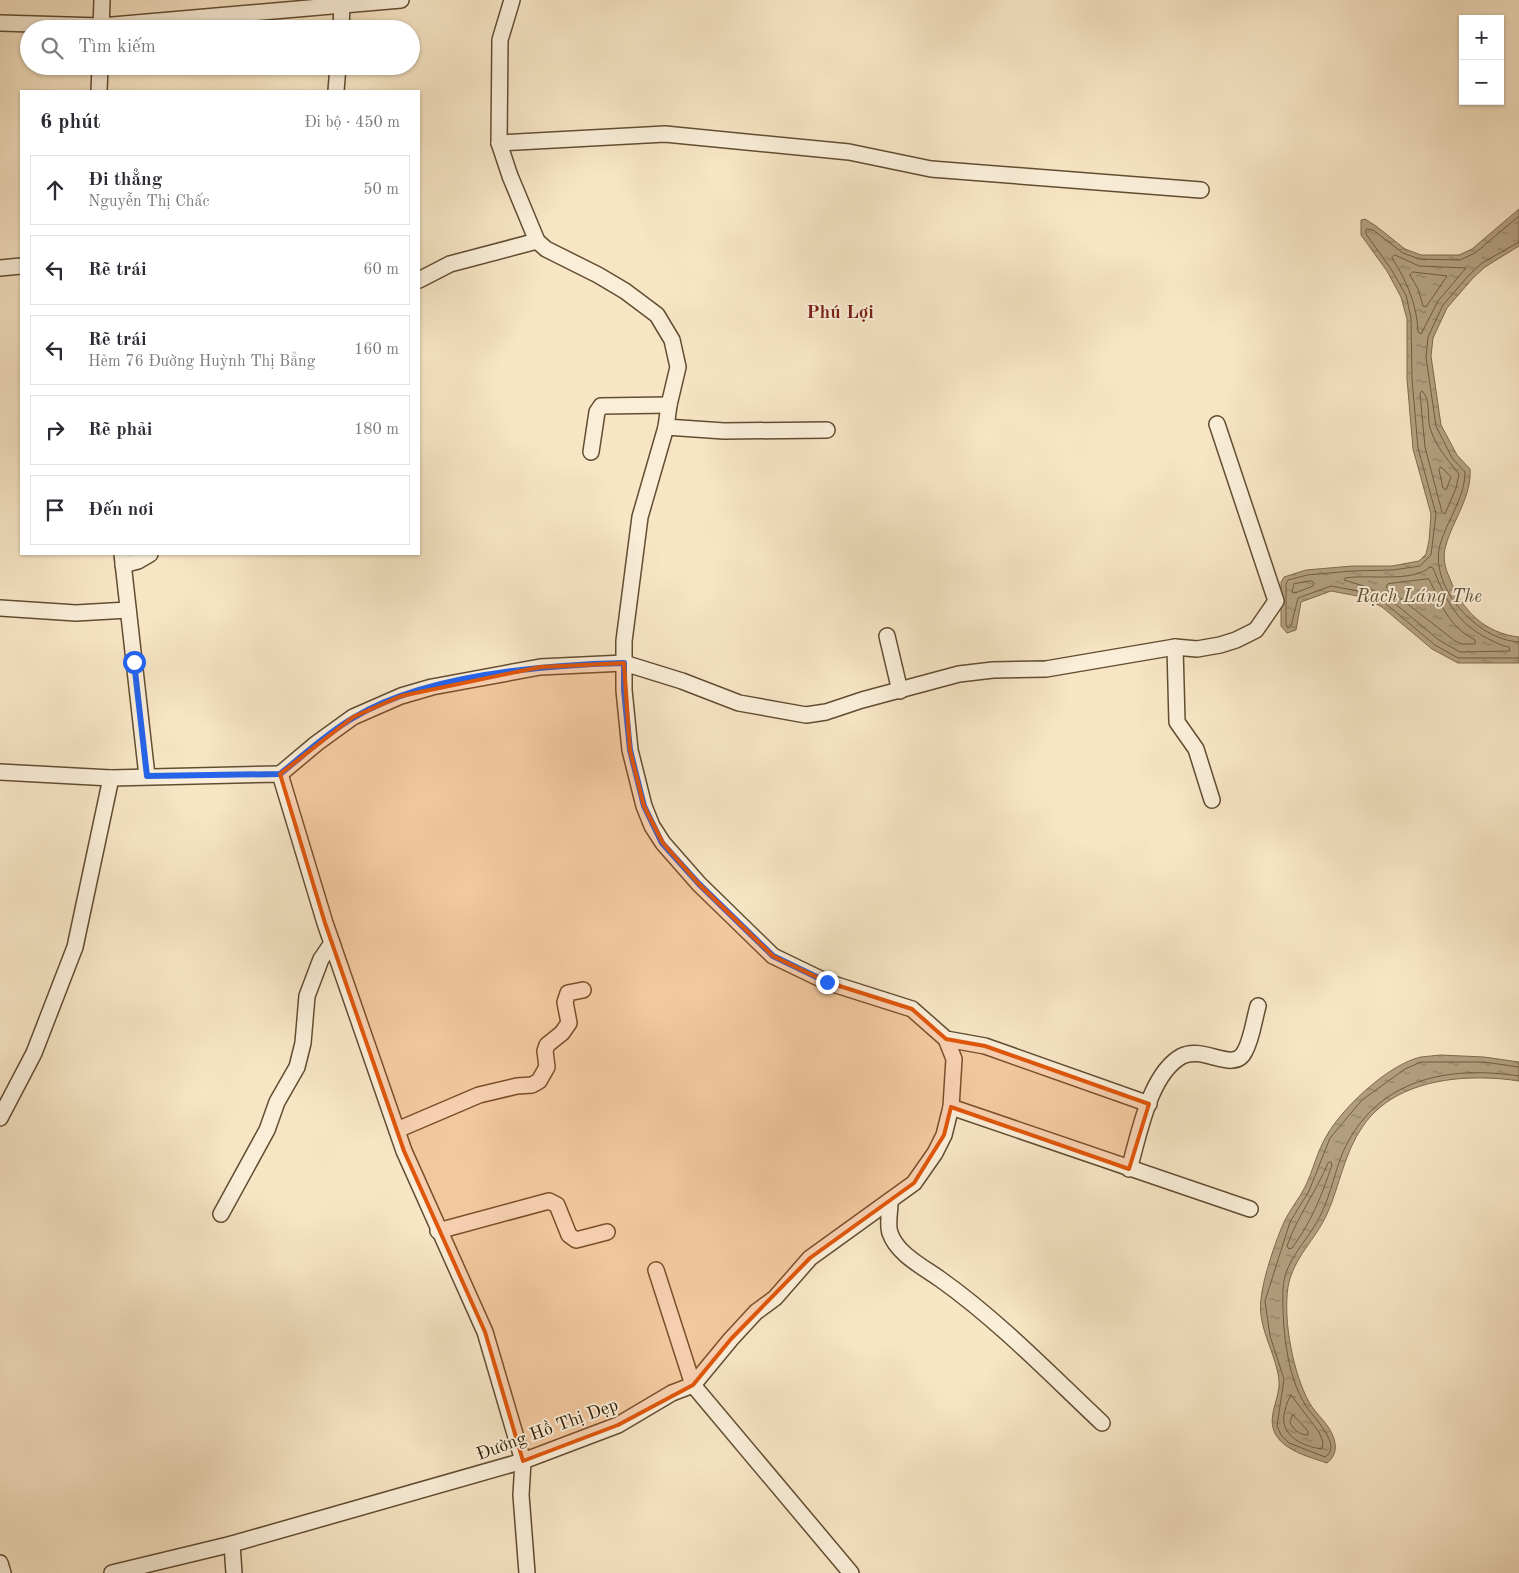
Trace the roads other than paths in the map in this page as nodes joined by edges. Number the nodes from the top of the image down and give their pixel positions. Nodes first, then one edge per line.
1 (102, 0) edge
2 (401, 0) edge
3 (512, 0) edge
4 (342, 4) junction
5 (101, 20) edge
6 (174, 20) edge
7 (341, 20) edge
8 (0, 23) edge
9 (20, 24) edge
10 (100, 75) edge
11 (337, 75) edge
12 (100, 90) edge
13 (336, 90) edge
14 (499, 143) junction
15 (1200, 190) dead end
16 (537, 241) junction
17 (20, 266) edge
18 (0, 268) edge
19 (420, 279) edge
20 (668, 405) junction
21 (1217, 424) dead end
22 (666, 427) junction
23 (827, 430) dead end
24 (591, 452) dead end
25 (148, 555) edge
26 (122, 559) edge
27 (0, 608) edge
28 (128, 610) junction
29 (886, 636) dead end
30 (1175, 647) junction
31 (624, 663) junction
32 (900, 691) junction
33 (0, 772) edge
34 (280, 774) junction
35 (147, 776) junction
36 (111, 778) junction
37 (1212, 800) dead end
38 (332, 943) junction
39 (583, 990) dead end
40 (1258, 1006) dead end
41 (946, 1039) junction
42 (1149, 1104) junction
43 (951, 1107) junction
44 (0, 1118) edge
45 (396, 1130) junction
46 (1129, 1169) junction
47 (890, 1203) junction
48 (1250, 1209) dead end
49 (222, 1214) dead end
50 (438, 1231) junction
51 (607, 1232) dead end
52 (656, 1270) dead end
53 (693, 1386) junction
54 (1102, 1423) dead end
55 (523, 1461) junction
56 (232, 1544) junction
57 (0, 1563) edge
58 (3, 1573) edge
59 (112, 1573) edge
60 (234, 1573) edge
61 (526, 1573) edge
62 (851, 1573) edge

1 - 5 street
2 - 4 street
3 - 14 street
4 - 6 street
4 - 7 street
8 - 9 street
10 - 12 street
11 - 13 street
14 - 15 street
14 - 16 street
16 - 19 street
16 - 20 street
17 - 18 street
20 - 22 street
20 - 24 street
21 - 30 street
22 - 23 street
22 - 31 street
25 - 26 street
26 - 28 street
27 - 28 street
28 - 35 street
29 - 32 street
30 - 32 street
30 - 37 street
31 - 32 street
31 - 34 street
31 - 41 street
33 - 36 street
34 - 35 street
34 - 38 street
35 - 36 street
36 - 44 street
38 - 45 street
38 - 49 street
39 - 45 street
40 - 42 street
41 - 42 street
41 - 43 street
42 - 46 street
43 - 46 street
43 - 47 street
45 - 50 street
46 - 48 street
47 - 53 street
47 - 54 street
50 - 51 street
50 - 55 street
52 - 53 street
53 - 55 street, Đường Hồ Thị Dẹp
53 - 62 street
55 - 56 street, Đường Hồ Thị Dẹp
55 - 61 street
56 - 59 street, Đường Hồ Thị Dẹp
56 - 60 street
57 - 58 street

